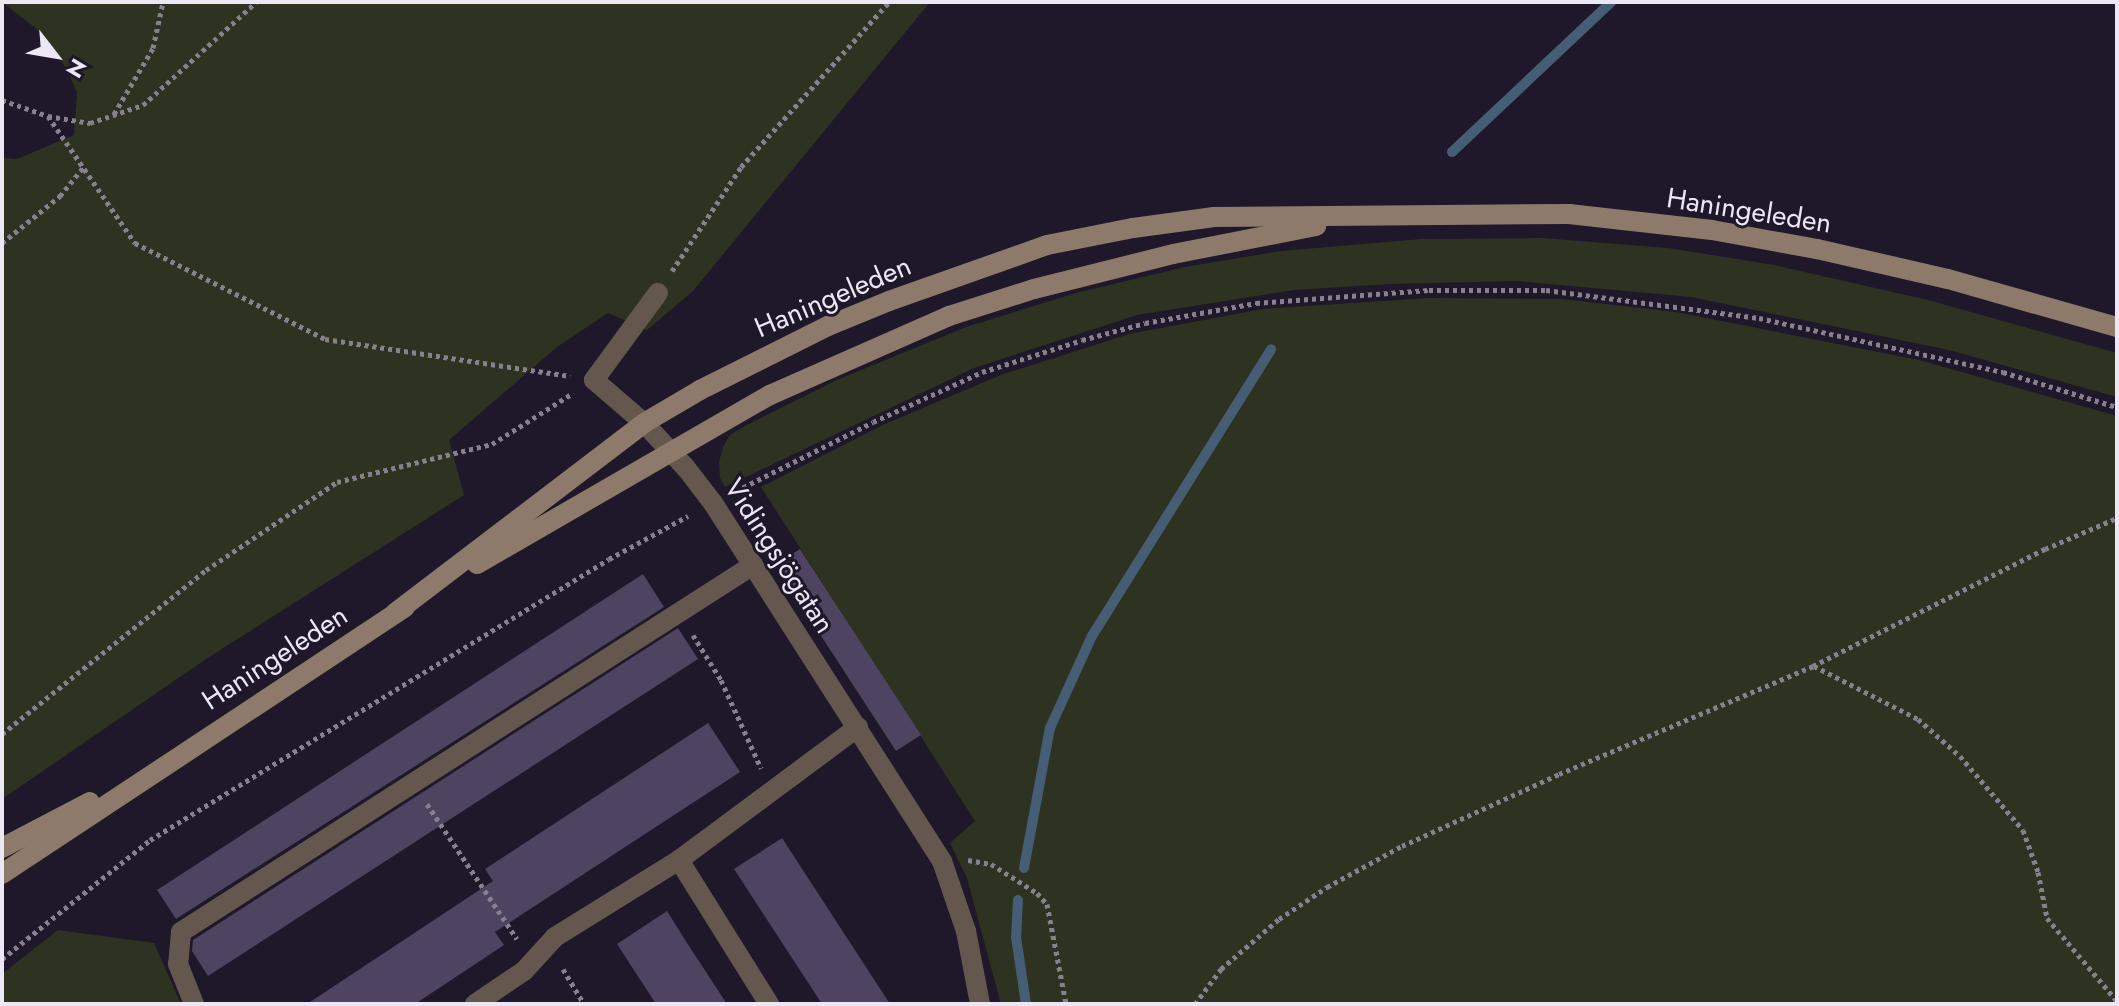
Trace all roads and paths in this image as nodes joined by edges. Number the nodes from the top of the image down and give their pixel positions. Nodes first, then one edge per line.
1 (163, 2) edge
2 (256, 2) edge
3 (889, 2) edge
4 (2, 100) edge
5 (114, 115) junction
6 (48, 116) junction
7 (84, 166) junction
8 (1363, 217) junction
9 (2, 243) edge
10 (658, 293) joint
11 (2117, 327) edge
12 (594, 380) junction
13 (2117, 407) edge
14 (644, 423) junction
15 (670, 450) junction
16 (713, 503) junction
17 (2117, 518) edge
18 (753, 565) junction
19 (395, 613) junction
20 (680, 614) junction
21 (1813, 666) junction
22 (858, 727) junction
23 (2, 734) edge
24 (185, 751) junction
25 (414, 783) junction
26 (771, 792) junction
27 (2, 848) edge
28 (679, 860) junction
29 (942, 861) junction
30 (2, 874) edge
31 (538, 955) junction
32 (2, 959) edge
33 (2117, 1001) edge
34 (194, 1004) edge
35 (475, 1004) edge
36 (584, 1004) edge
37 (769, 1004) edge
38 (980, 1004) edge
39 (1066, 1004) edge
40 (1195, 1004) edge

1 - 5 path
2 - 5 path
3 - 10 path
4 - 6 path
5 - 6 path
6 - 7 path
7 - 9 path
7 - 12 path
8 - 11 main road, Haningeleden
8 - 14 main road, Haningeleden
8 - 15 main road, Haningeleden
10 - 12 street
12 - 14 street, Vidingsjögatan
12 - 23 path
13 - 16 path
14 - 15 street, Vidingsjögatan
14 - 19 main road, Haningeleden
15 - 16 street, Vidingsjögatan
15 - 19 main road, Haningeleden
16 - 18 street, Vidingsjögatan
16 - 32 path
17 - 21 path
18 - 20 street
18 - 22 street, Vidingsjögatan
19 - 24 main road, Haningeleden
20 - 25 street
20 - 26 path
21 - 33 path
21 - 40 path
22 - 26 street
22 - 29 street, Vidingsjögatan
24 - 27 main road, Haningeleden
24 - 30 main road, Haningeleden
25 - 31 path
25 - 34 street
26 - 28 street
28 - 31 street
28 - 37 street
29 - 38 street, Vidingsjögatan
29 - 39 path
31 - 35 street
31 - 36 path

